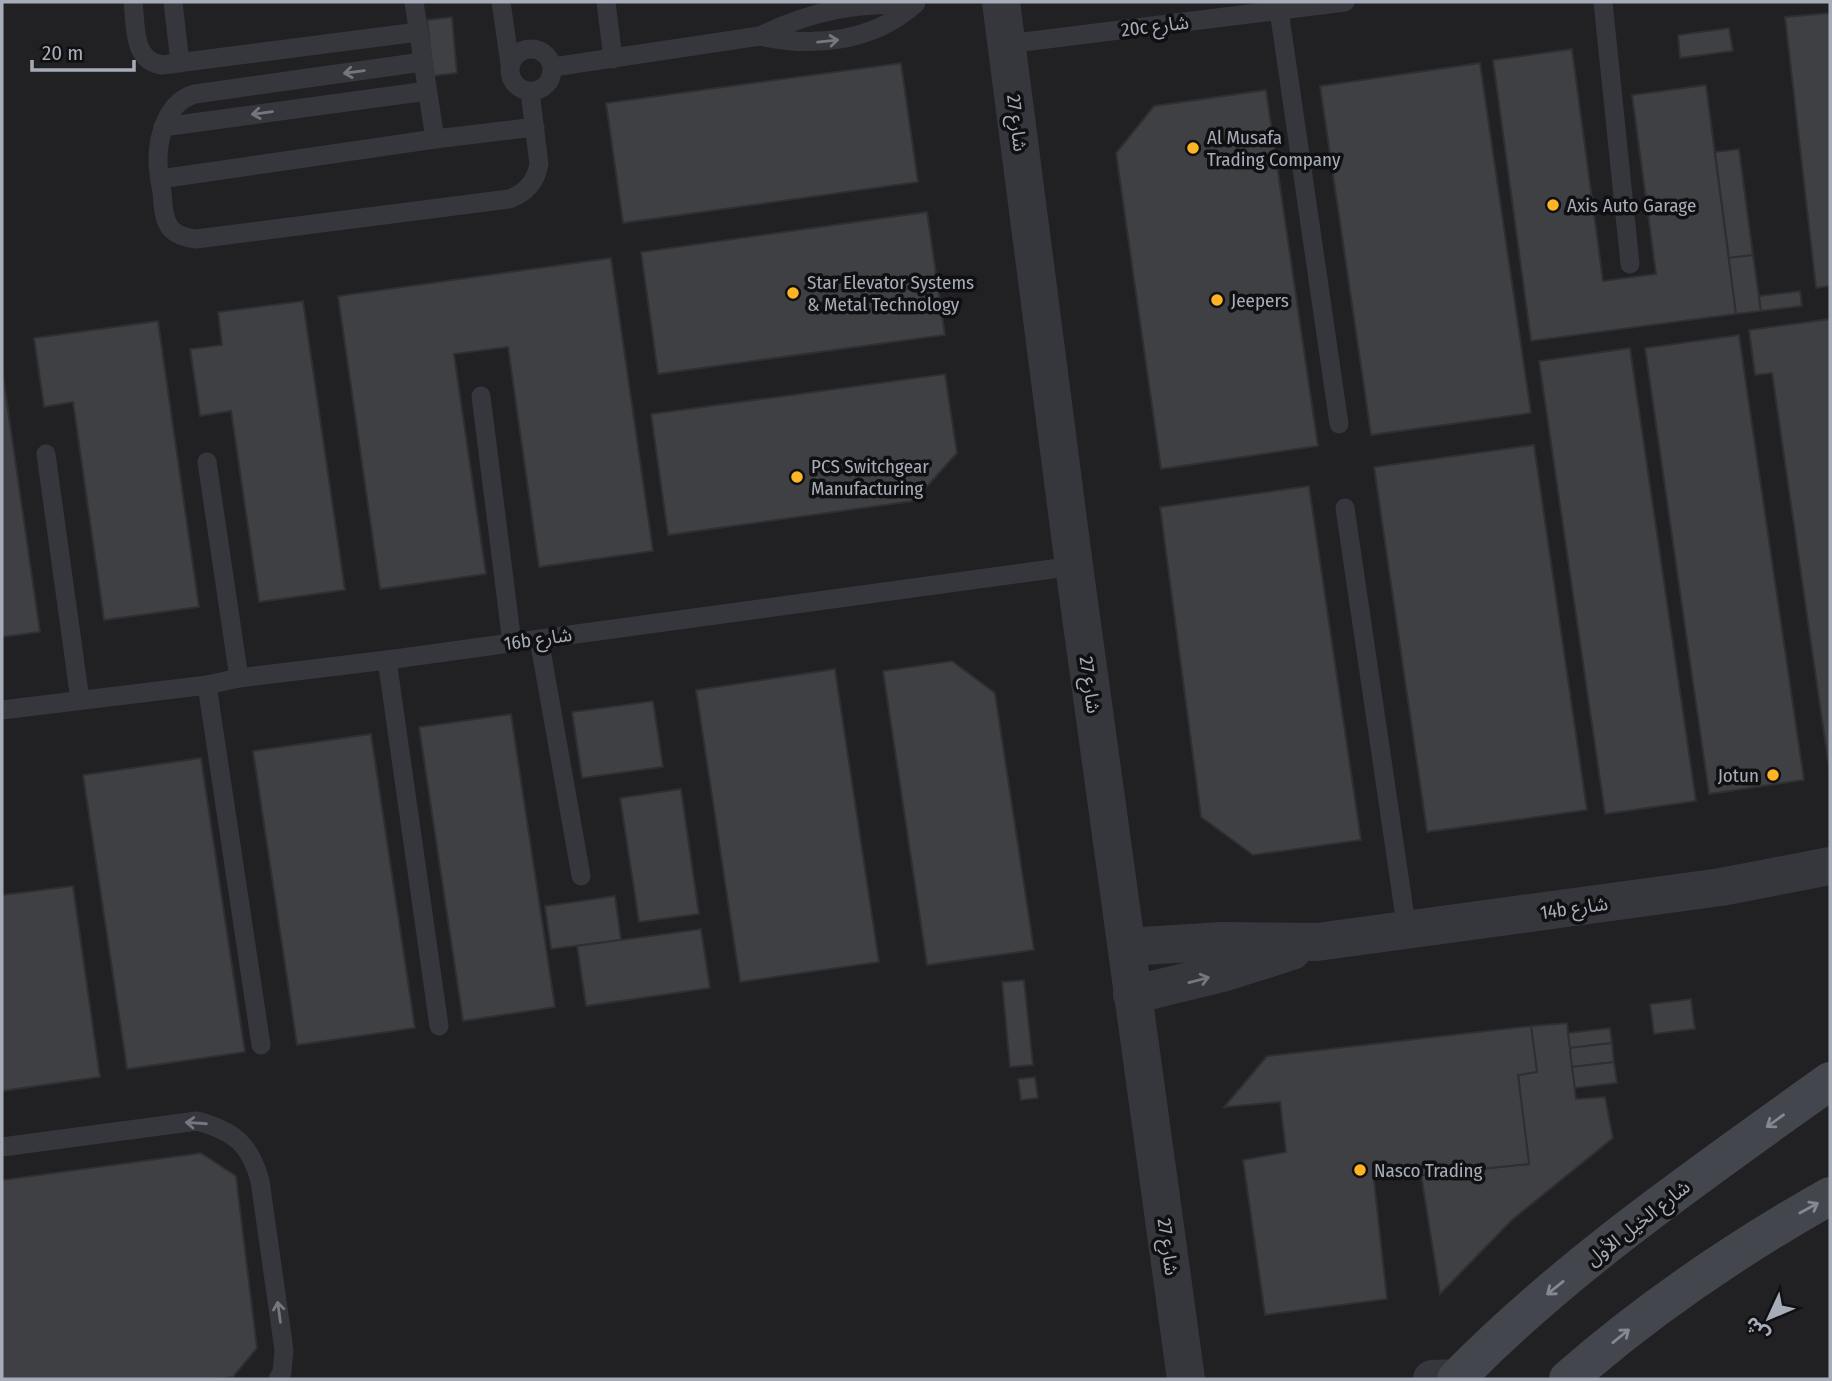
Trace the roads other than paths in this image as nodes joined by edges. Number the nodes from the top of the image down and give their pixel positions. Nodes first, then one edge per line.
1 (133, 2) edge
2 (173, 2) edge
3 (414, 2) edge
4 (501, 2) edge
5 (606, 2) edge
6 (1001, 2) edge
7 (1345, 2) edge
8 (1603, 2) edge
9 (915, 3) edge
10 (1279, 10) junction
11 (418, 32) junction
12 (760, 36) junction
13 (1007, 44) junction
14 (613, 59) junction
15 (422, 62) junction
16 (180, 63) junction
17 (510, 64) junction
18 (553, 67) junction
19 (427, 90) junction
20 (530, 92) junction
21 (163, 127) junction
22 (535, 127) junction
23 (435, 139) junction
24 (160, 179) junction
25 (1630, 264) dead end
26 (481, 396) dead end
27 (1339, 424) dead end
28 (46, 454) dead end
29 (207, 462) dead end
30 (1345, 508) dead end
31 (1074, 566) junction
32 (539, 639) junction
33 (512, 643) junction
34 (387, 660) junction
35 (239, 678) junction
36 (207, 685) junction
37 (80, 700) junction
38 (2, 710) edge
39 (1830, 866) edge
40 (581, 876) dead end
41 (1721, 887) junction
42 (1830, 888) edge
43 (1407, 931) junction
44 (1317, 942) junction
45 (1127, 947) junction
46 (1132, 995) junction
47 (439, 1026) dead end
48 (261, 1045) dead end
49 (1830, 1082) edge
50 (2, 1147) edge
51 (1830, 1196) edge
52 (1186, 1376) edge
53 (278, 1379) edge
54 (1449, 1379) edge
55 (1568, 1379) edge

1 - 16 lane
2 - 16 lane
3 - 11 lane
4 - 17 lane
5 - 14 lane
6 - 13 street, شارع 27
7 - 10 lane, 20c شارع
8 - 25 lane
9 - 12 lane
12 -> 9 lane
10 - 13 lane, 20c شارع
10 - 27 lane
11 - 15 lane
11 - 16 lane
12 - 14 lane
13 - 31 street, شارع 27
14 - 18 lane
15 - 19 lane
15 -> 21 lane
17 - 18 lane
17 - 20 lane
18 - 20 lane
19 -> 21 lane
19 - 23 lane
20 - 22 lane
21 - 24 lane
22 - 23 lane
22 - 24 lane
23 - 24 lane
26 - 33 lane
28 - 37 lane
29 - 35 lane
30 - 43 lane
31 - 32 lane, 16b شارع
31 - 45 street, شارع 27
32 - 33 lane, 16b شارع
32 - 40 lane
33 - 34 lane, 16b شارع
34 - 35 lane, 16b شارع
34 - 47 lane
35 - 36 lane, 16b شارع
36 - 37 lane, 16b شارع
36 - 48 lane
37 - 38 lane, 16b شارع
39 - 41 street, 14b شارع
41 - 42 street
41 - 43 street, 14b شارع
43 - 44 street, 14b شارع
44 - 45 street, 14b شارع
46 -> 44 street, 14b شارع
45 - 46 street, شارع 27
46 - 52 street, شارع 27
49 -> 54 main road, شارع الخيل الأول
53 -> 50 lane
55 -> 51 main road

